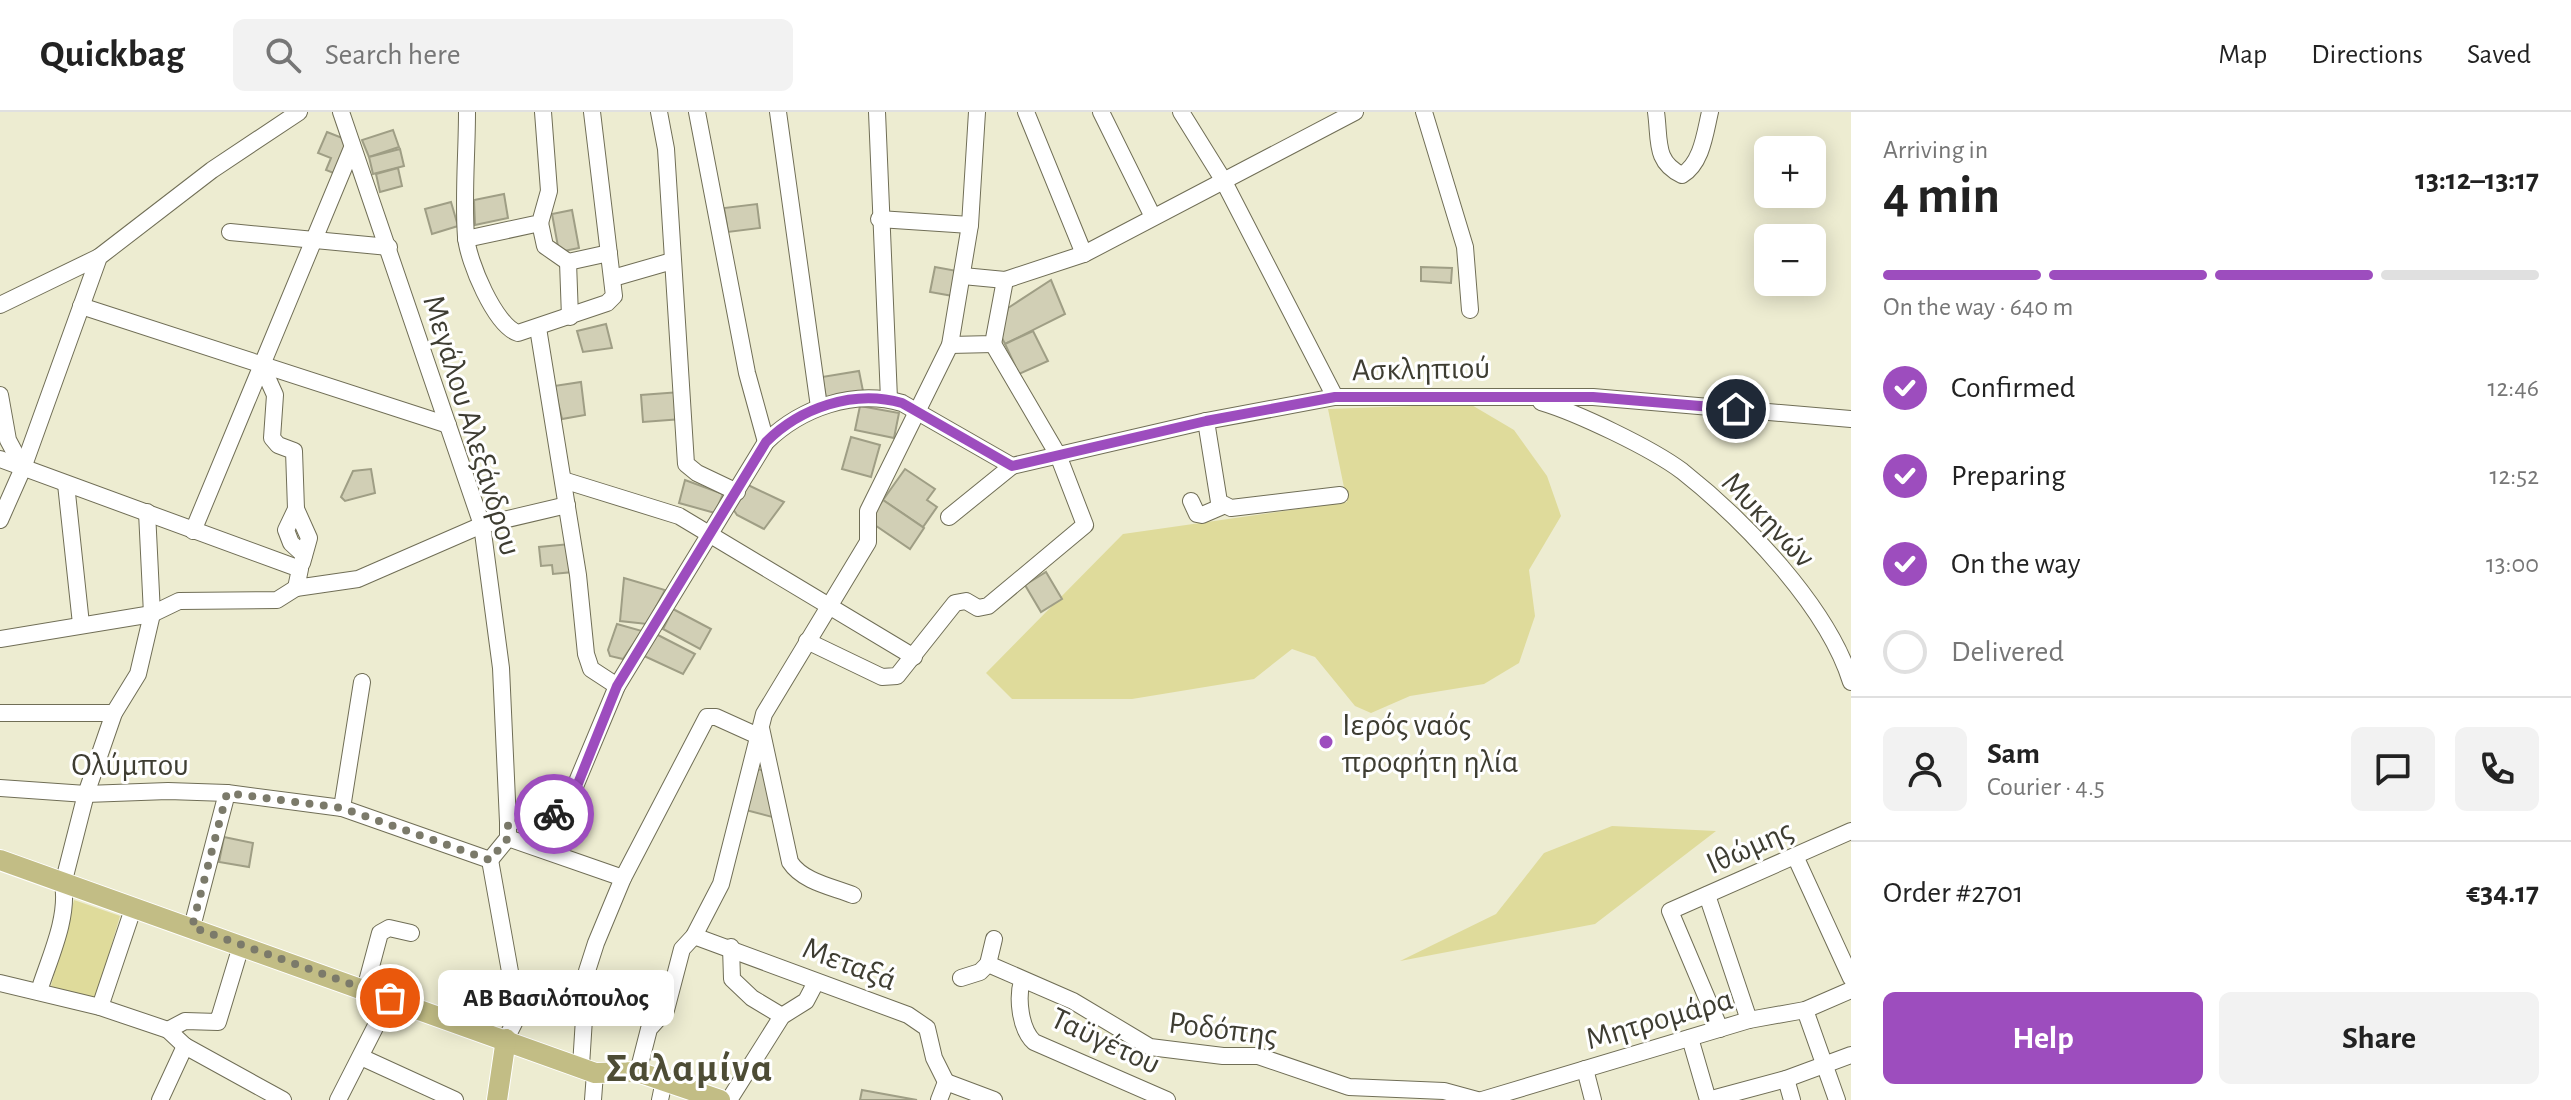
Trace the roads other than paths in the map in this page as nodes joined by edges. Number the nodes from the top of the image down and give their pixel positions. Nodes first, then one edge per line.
1 (299, 112) edge
2 (341, 112) edge
3 (467, 112) edge
4 (543, 112) edge
5 (592, 112) edge
6 (659, 112) edge
7 (697, 112) edge
8 (778, 112) edge
9 (877, 112) edge
10 (977, 112) edge
11 (1026, 112) edge
12 (1101, 112) edge
13 (1181, 112) edge
14 (1355, 112) edge
15 (1424, 112) edge
16 (1656, 112) edge
17 (1710, 112) edge
18 (352, 148) junction
19 (1222, 178) junction
20 (1153, 217) junction
21 (879, 219) junction
22 (540, 223) junction
23 (970, 225) junction
24 (230, 232) dead end
25 (466, 239) junction
26 (313, 240) junction
27 (389, 247) junction
28 (609, 253) junction
29 (1084, 254) junction
30 (99, 257) junction
31 (672, 261) junction
32 (568, 262) junction
33 (963, 276) junction
34 (613, 278) junction
35 (1005, 280) junction
36 (0, 305) edge
37 (81, 306) junction
38 (1470, 310) dead end
39 (570, 317) junction
40 (538, 328) junction
41 (993, 344) junction
42 (950, 345) junction
43 (262, 366) junction
44 (0, 395) edge
45 (1520, 395) junction
46 (1335, 397) junction
47 (889, 399) junction
48 (819, 407) junction
49 (917, 410) junction
50 (1851, 419) edge
51 (1206, 421) junction
52 (448, 425) junction
53 (766, 442) junction
54 (1058, 455) junction
55 (0, 459) edge
56 (1012, 466) junction
57 (23, 468) junction
58 (563, 480) junction
59 (66, 484) junction
60 (737, 492) junction
61 (1340, 495) dead end
62 (1191, 501) dead end
63 (567, 505) junction
64 (1223, 506) junction
65 (147, 512) junction
66 (949, 517) dead end
67 (0, 520) edge
68 (482, 525) junction
69 (193, 531) junction
70 (711, 534) junction
71 (302, 562) junction
72 (338, 583) junction
73 (296, 588) junction
74 (829, 604) junction
75 (152, 614) junction
76 (81, 624) junction
77 (0, 639) edge
78 (807, 641) junction
79 (914, 657) junction
80 (362, 682) dead end
81 (1851, 682) edge
82 (617, 686) junction
83 (0, 713) edge
84 (114, 713) junction
85 (759, 732) junction
86 (0, 788) edge
87 (227, 793) junction
88 (86, 794) junction
89 (342, 808) junction
90 (508, 830) junction
91 (1851, 831) edge
92 (1795, 856) junction
93 (0, 860) edge
94 (490, 860) junction
95 (623, 878) junction
96 (63, 884) junction
97 (853, 895) dead end
98 (1707, 895) junction
99 (133, 909) junction
100 (192, 927) junction
101 (411, 933) dead end
102 (694, 936) junction
103 (994, 939) dead end
104 (241, 946) junction
105 (731, 947) junction
106 (988, 964) junction
107 (961, 978) dead end
108 (1851, 978) edge
109 (1022, 981) junction
110 (816, 982) junction
111 (0, 983) edge
112 (365, 989) junction
113 (1851, 990) edge
114 (39, 991) junction
115 (390, 998) junction
116 (100, 1007) junction
117 (1805, 1010) junction
118 (782, 1016) junction
119 (1749, 1020) junction
120 (1720, 1029) junction
121 (168, 1030) junction
122 (1690, 1038) junction
123 (506, 1039) junction
124 (185, 1046) junction
125 (1851, 1055) edge
126 (361, 1057) junction
127 (1825, 1065) junction
128 (1585, 1069) junction
129 (588, 1070) junction
130 (638, 1072) junction
131 (1786, 1079) junction
132 (946, 1082) junction
133 (662, 1090) edge
134 (708, 1098) edge
135 (596, 1099) edge
136 (160, 1100) edge
137 (283, 1100) edge
138 (338, 1100) edge
139 (455, 1100) edge
140 (497, 1100) edge
141 (729, 1100) edge
142 (939, 1100) edge
143 (994, 1100) edge
144 (1167, 1100) edge
145 (1479, 1100) edge
146 (1593, 1100) edge
147 (1708, 1100) edge
148 (1792, 1100) edge
149 (1837, 1100) edge

1 - 30 street
2 - 18 street, Μεγάλου Αλεξάνδρου
3 - 25 street
4 - 22 street
5 - 28 street
6 - 31 street
7 - 53 street
8 - 48 street
9 - 21 street
10 - 23 street
11 - 29 street
12 - 20 street
13 - 19 street
14 - 19 street
15 - 38 street
16 - 17 street
18 - 26 street
18 - 27 street, Μεγάλου Αλεξάνδρου
19 - 20 street
19 - 46 street
20 - 29 street
21 - 23 street
21 - 47 street
22 - 25 street
22 - 32 street
23 - 33 street
24 - 26 street
25 - 40 street
26 - 27 street
26 - 43 street
27 - 52 street, Μεγάλου Αλεξάνδρου
28 - 32 street
28 - 34 street
29 - 35 street
30 - 36 street
30 - 37 street
31 - 34 street
31 - 60 street
32 - 39 street
33 - 35 street
33 - 42 street
34 - 39 street
35 - 41 street
37 - 43 street
37 - 57 street
39 - 40 street
40 - 58 street
41 - 42 street
41 - 54 street
42 - 49 street
43 - 52 street
43 - 69 street
43 - 71 street
44 - 57 street
45 - 46 street, Ασκληπιού
45 - 50 street, Ασκληπιού
45 - 81 street, Μυκηνών
46 - 51 street, Ασκληπιού
47 - 48 street
47 - 49 street
48 - 53 street
49 - 56 street
49 - 74 street
51 - 54 street, Ασκληπιού
51 - 64 street
52 - 68 street, Μεγάλου Αλεξάνδρου
53 - 60 street
54 - 56 street, Ασκληπιού
54 - 79 street
55 - 57 street
56 - 66 street
57 - 59 street
57 - 67 street
58 - 63 street
58 - 70 street
59 - 65 street
59 - 76 street
60 - 70 street
61 - 64 street
62 - 64 street
63 - 68 street
63 - 82 street
65 - 69 street
65 - 75 street
68 - 72 street
68 - 90 street, Μεγάλου Αλεξάνδρου
69 - 71 street
70 - 74 street
70 - 82 street
71 - 72 street
71 - 73 street
72 - 73 street
73 - 75 street
74 - 78 street
74 - 79 street
75 - 76 street
75 - 84 street
76 - 77 street
78 - 79 street
78 - 85 street
80 - 89 street
82 - 90 street
83 - 84 street
84 - 88 street
85 - 95 street
85 - 97 street
85 - 102 street
86 - 88 street, Ολύμπου
87 - 88 street, Ολύμπου
87 - 89 street, Ολύμπου
87 - 100 street
88 - 96 street
89 - 94 street, Ολύμπου
90 - 94 street
90 - 95 street
91 - 92 street, Ιθώμης
92 - 98 street, Ιθώμης
92 - 108 street
93 - 96 main road
94 - 123 street
95 - 129 street
96 - 99 main road
96 - 114 street
98 - 119 street
98 - 120 street, Ιθώμης
99 - 100 main road
99 - 116 street
100 - 104 main road
101 - 112 street
102 - 105 street, Μεταξά
102 - 130 street
103 - 106 street
104 - 112 main road
104 - 121 street
105 - 110 street, Μεταξά
105 - 118 street
106 - 107 street
106 - 109 street, Ροδόπης
109 - 144 street, Ταϋγέτου
109 - 145 street, Ροδόπης
110 - 118 street
110 - 132 street, Μεταξά
111 - 114 street
112 - 115 main road
113 - 117 street, Μητρομάρα
114 - 116 street
115 - 123 main road
115 - 126 street
116 - 121 street
117 - 119 street, Μητρομάρα
117 - 127 street
118 - 141 street
119 - 120 street, Μητρομάρα
120 - 122 street, Μητρομάρα
121 - 124 street
122 - 128 street, Μητρομάρα
122 - 147 street
123 - 129 main road
123 - 140 main road
124 - 136 street
124 - 137 street
125 - 127 street
126 - 138 street
126 - 139 street
127 - 131 street
127 - 149 street
128 - 145 street, Μητρομάρα
128 - 146 street
129 - 130 main road
129 - 135 street
130 - 133 main road
131 - 147 street
131 - 148 street
132 - 142 street
132 - 143 street
133 - 134 main road

